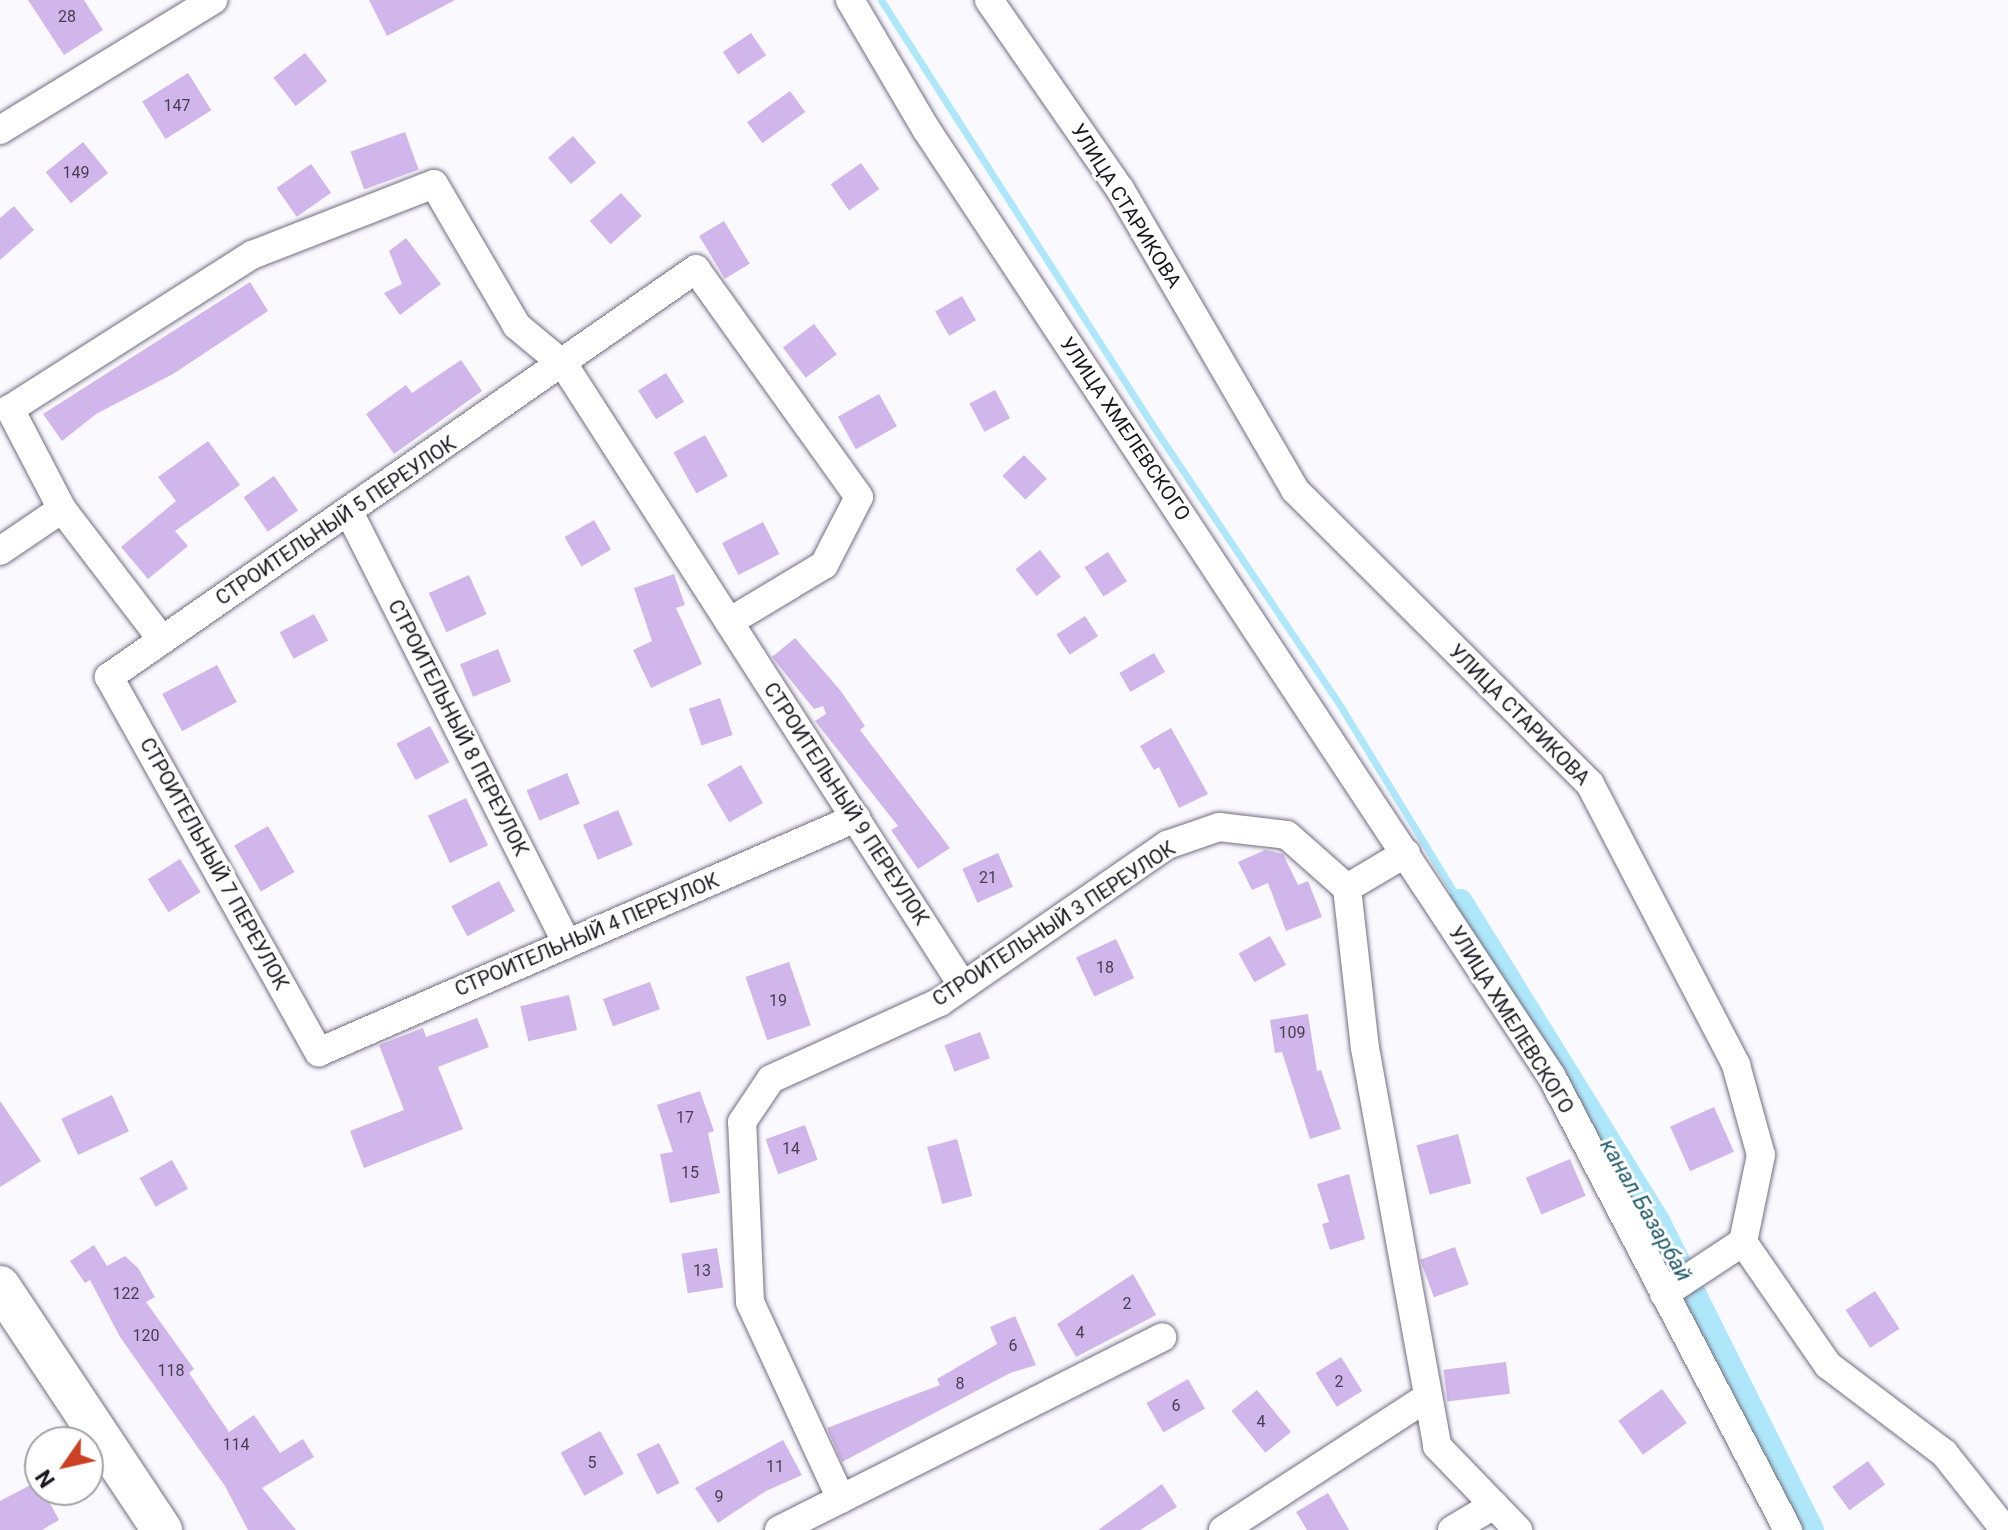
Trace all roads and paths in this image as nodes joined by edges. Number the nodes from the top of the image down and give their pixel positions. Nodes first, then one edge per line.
1 (213, 0) edge
2 (850, 0) edge
3 (989, 0) edge
4 (0, 130) edge
5 (564, 365) junction
6 (62, 509) junction
7 (349, 512) junction
8 (0, 551) edge
9 (729, 622) junction
10 (162, 640) junction
11 (109, 677) joint
12 (856, 818) junction
13 (1406, 853) junction
14 (1347, 888) junction
15 (567, 944) junction
16 (963, 986) junction
17 (319, 1052) joint
18 (1737, 1246) junction
19 (0, 1286) edge
20 (1665, 1293) junction
21 (1162, 1337) dead end
22 (1428, 1397) junction
23 (841, 1499) junction
24 (1494, 1505) junction
25 (162, 1530) edge
26 (779, 1530) edge
27 (1223, 1530) edge
28 (1452, 1530) edge
29 (1518, 1530) edge
30 (1788, 1530) edge
31 (2005, 1530) edge

1 - 4 street
2 - 13 street, УЛИЦА ХМЕЛЕВСКОГО
3 - 18 street, УЛИЦА СТАРИКОВА
5 - 6 street, СТРОИТЕЛЬНЫЙ 9 ПЕРЕУЛОК
5 - 7 street, СТРОИТЕЛЬНЫЙ 5 ПЕРЕУЛОК
5 - 9 street, СТРОИТЕЛЬНЫЙ 9 ПЕРЕУЛОК
5 - 9 street
6 - 8 street
6 - 10 street, СТРОИТЕЛЬНЫЙ 9 ПЕРЕУЛОК
7 - 10 street, СТРОИТЕЛЬНЫЙ 5 ПЕРЕУЛОК
7 - 15 street, СТРОИТЕЛЬНЫЙ 8 ПЕРЕУЛОК
9 - 12 street, СТРОИТЕЛЬНЫЙ 9 ПЕРЕУЛОК
10 - 11 street, СТРОИТЕЛЬНЫЙ 5 ПЕРЕУЛОК
11 - 17 street, СТРОИТЕЛЬНЫЙ 7 ПЕРЕУЛОК
12 - 15 street, СТРОИТЕЛЬНЫЙ 4 ПЕРЕУЛОК
12 - 16 street, СТРОИТЕЛЬНЫЙ 9 ПЕРЕУЛОК
13 - 14 street
13 - 20 street, УЛИЦА ХМЕЛЕВСКОГО
14 - 16 street, СТРОИТЕЛЬНЫЙ 3 ПЕРЕУЛОК
14 - 22 street
15 - 17 street, СТРОИТЕЛЬНЫЙ 4 ПЕРЕУЛОК
16 - 23 street, СТРОИТЕЛЬНЫЙ 3 ПЕРЕУЛОК
18 - 20 street
18 - 31 street
19 - 25 street
20 - 30 street, УЛИЦА ХМЕЛЕВСКОГО
21 - 23 street
22 - 24 street
22 - 27 street
23 - 26 street
24 - 28 street
24 - 29 street

